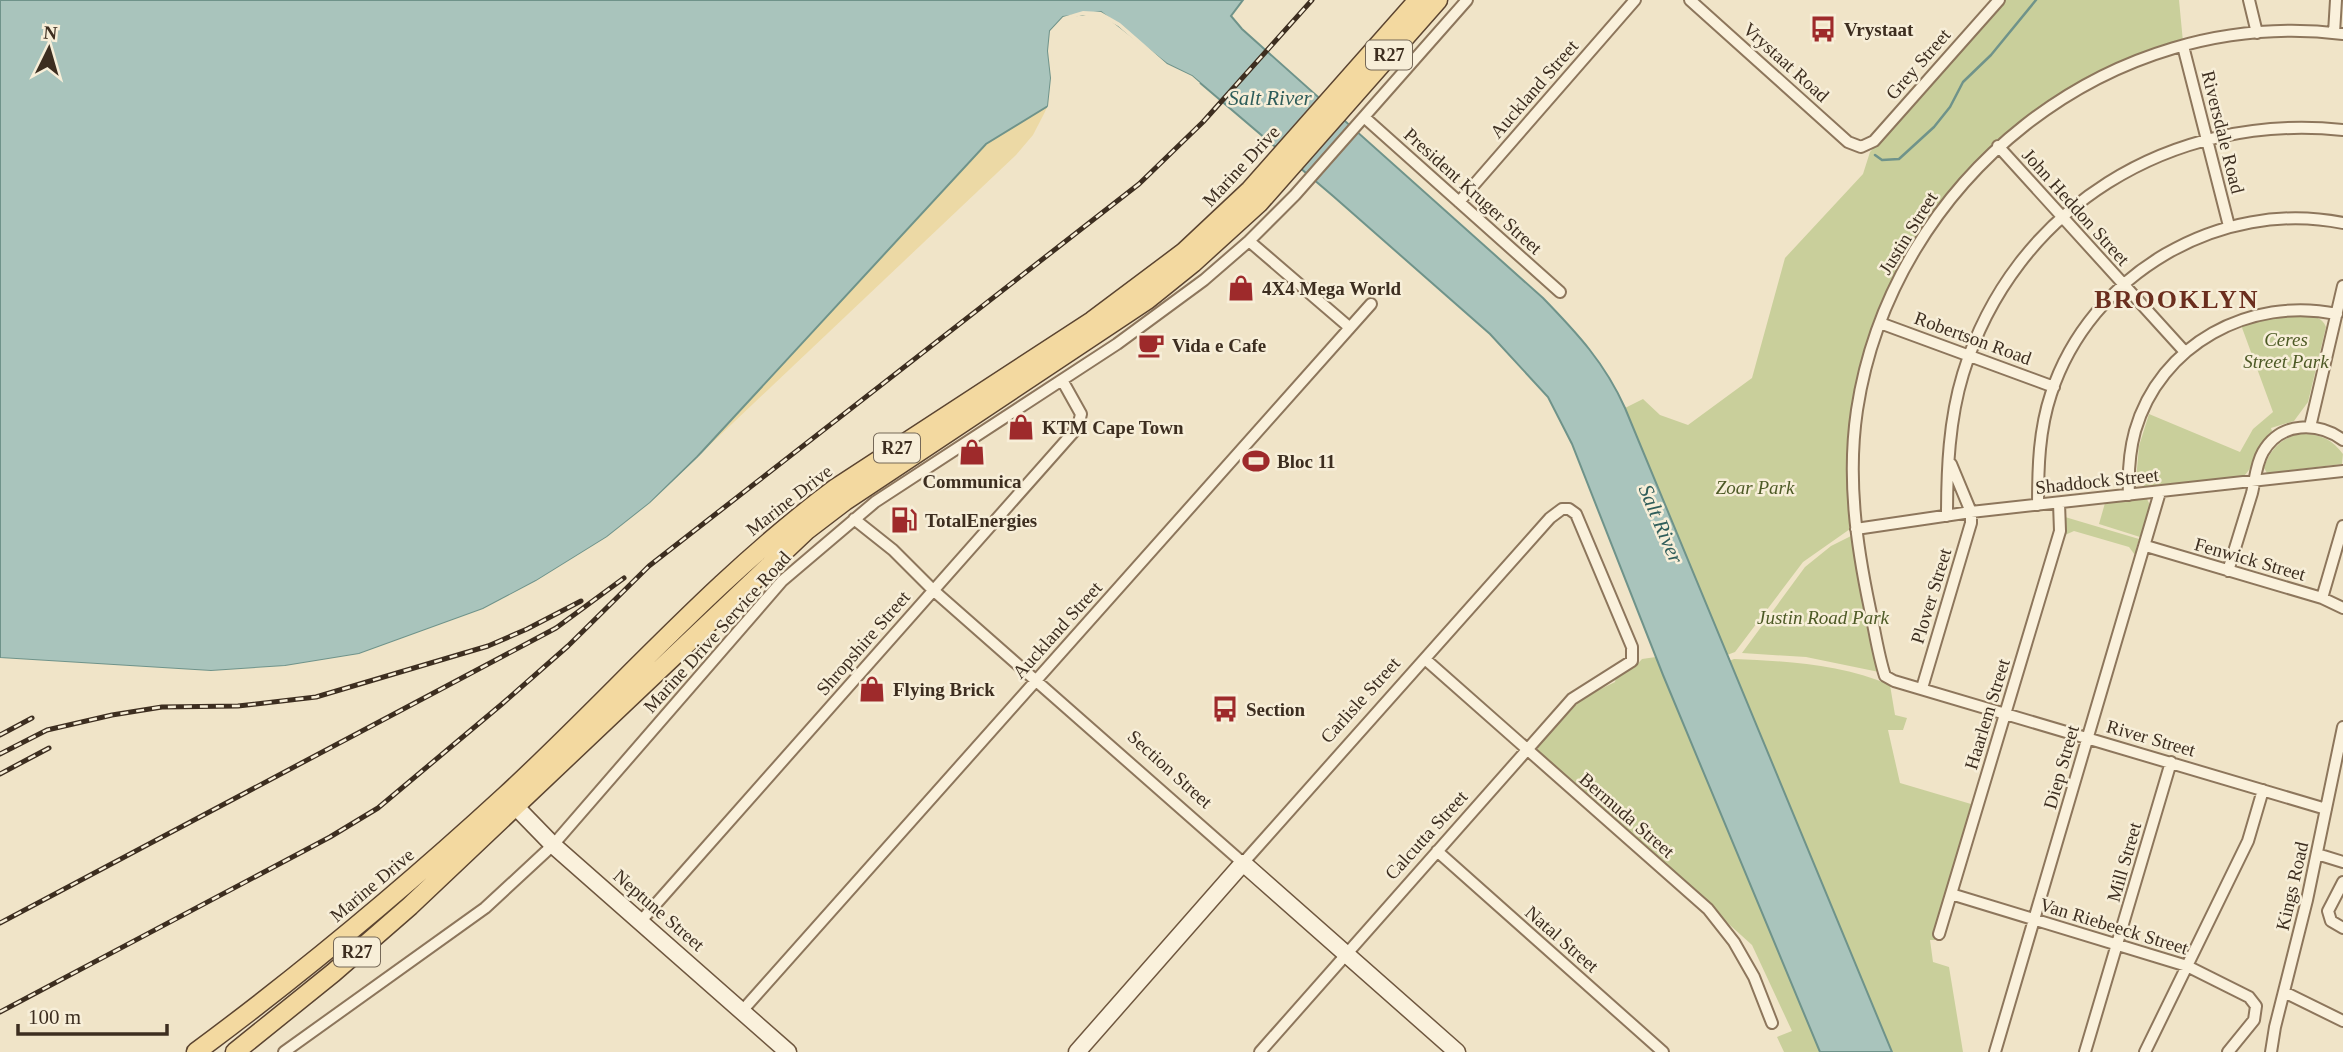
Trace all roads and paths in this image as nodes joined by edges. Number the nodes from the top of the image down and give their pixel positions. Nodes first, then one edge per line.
1 (1418, 0) edge
2 (1438, 0) edge
3 (1467, 0) edge
4 (1635, 0) edge
5 (1690, 0) edge
6 (1999, 0) edge
7 (2249, 0) edge
8 (2336, 0) edge
9 (2256, 33) junction
10 (2339, 33) edge
11 (2183, 46) junction
12 (1335, 105) junction
13 (1360, 121) junction
14 (2343, 130) edge
15 (2207, 139) junction
16 (1998, 146) junction
17 (1861, 147) joint
18 (1458, 201) junction
19 (2062, 217) junction
20 (2343, 223) edge
21 (2230, 226) junction
22 (1249, 241) junction
23 (2123, 285) junction
24 (2343, 286) edge
25 (1560, 292) dead end
26 (1371, 304) dead end
27 (2337, 314) junction
28 (1880, 323) junction
29 (1349, 327) junction
30 (2185, 352) junction
31 (1969, 356) junction
32 (1062, 380) junction
33 (2054, 387) junction
34 (2310, 427) junction
35 (2343, 440) edge
36 (1950, 461) junction
37 (2343, 471) edge
38 (2254, 482) junction
39 (2160, 492) junction
40 (2129, 495) junction
41 (2059, 503) junction
42 (2038, 505) junction
43 (1971, 512) junction
44 (1947, 516) junction
45 (854, 519) junction
46 (2343, 526) edge
47 (1856, 529) junction
48 (2146, 546) junction
49 (2228, 571) junction
50 (933, 590) junction
51 (2322, 598) junction
52 (2343, 608) edge
53 (1424, 659) junction
54 (1632, 660) joint
55 (1885, 676) joint
56 (1036, 680) junction
57 (1922, 688) junction
58 (2005, 713) junction
59 (2343, 727) edge
60 (2088, 738) junction
61 (1525, 750) junction
62 (2171, 762) junction
63 (2263, 790) junction
64 (512, 800) junction
65 (2326, 809) junction
66 (553, 845) junction
67 (1437, 851) junction
68 (2317, 854) junction
69 (2343, 862) edge
70 (1243, 863) junction
71 (2343, 882) edge
72 (1951, 894) junction
73 (2034, 919) junction
74 (640, 922) junction
75 (2343, 928) edge
76 (1939, 934) dead end
77 (2118, 944) junction
78 (1345, 954) junction
79 (2187, 966) junction
80 (2284, 992) junction
81 (742, 1011) junction
82 (2343, 1021) edge
83 (1772, 1023) dead end
84 (196, 1052) edge
85 (234, 1052) edge
86 (284, 1052) edge
87 (788, 1052) edge
88 (1077, 1052) edge
89 (1260, 1052) edge
90 (1457, 1052) edge
91 (1664, 1052) edge
92 (1995, 1052) edge
93 (2085, 1052) edge
94 (2146, 1052) edge
95 (2228, 1052) edge
96 (2271, 1052) edge

1 - 12 main road, Marine Drive / R27
2 - 12 main road, Marine Drive / R27
3 - 13 street, Marine Drive Service Road
4 - 18 street, Auckland Street
5 - 17 street, Vrystaat Road
6 - 17 street, Grey Street
7 - 9 street
8 - 10 street, Justin Street
9 - 10 street, Justin Street
9 - 11 street, Justin Street
11 - 15 street, Riversdale Road
11 - 16 street, Justin Street
12 - 64 main road, Marine Drive / R27
13 - 18 street, President Kruger Street
13 - 22 street, Marine Drive Service Road
14 - 15 street
15 - 19 street
15 - 21 street, Riversdale Road
16 - 19 street, John Heddon Street
16 - 28 street, Justin Street
18 - 25 street, President Kruger Street
19 - 23 street, John Heddon Street
19 - 31 street
20 - 21 street
21 - 23 street
22 - 29 street
22 - 32 street, Marine Drive Service Road
23 - 30 street, John Heddon Street
23 - 33 street
24 - 27 street
26 - 29 street, Auckland Street
27 - 30 street
27 - 34 street
28 - 31 street, Robertson Road
28 - 47 street, Justin Street
29 - 56 street, Auckland Street
30 - 40 street
31 - 33 street, Robertson Road
31 - 36 street
32 - 45 street, Marine Drive Service Road
32 - 50 street, Shropshire Street
33 - 42 street
34 - 35 street
34 - 38 street
36 - 43 street
36 - 44 street
37 - 38 street, Shaddock Street
38 - 39 street, Shaddock Street
38 - 49 street
39 - 40 street, Shaddock Street
39 - 48 street, Diep Street
40 - 41 street, Shaddock Street
41 - 42 street, Shaddock Street
41 - 58 street, Haarlem Street
42 - 43 street, Shaddock Street
43 - 44 street, Shaddock Street
43 - 57 street, Plover Street
44 - 47 street, Shaddock Street
45 - 50 street, Section Street
45 - 66 street, Marine Drive Service Road
46 - 51 street
47 - 55 street, Justin Street
48 - 49 street, Fenwick Street
48 - 60 street, Diep Street
49 - 51 street, Fenwick Street
50 - 56 street, Section Street
50 - 74 street, Shropshire Street
51 - 52 street, Fenwick Street
53 - 54 street, Carlisle Street
53 - 61 street, Bermuda Street
53 - 70 street, Carlisle Street
54 - 61 street, Calcutta Street
55 - 57 street, River Street
56 - 70 street, Section Street
56 - 81 street, Auckland Street
57 - 58 street, River Street
58 - 60 street, River Street
58 - 72 street, Haarlem Street
59 - 65 street, Kings Road
60 - 62 street, River Street
60 - 73 street, Diep Street
61 - 67 street, Calcutta Street
61 - 83 street, Bermuda Street
62 - 63 street, River Street
62 - 77 street, Mill Street
63 - 65 street, River Street
63 - 79 street
64 - 66 street, Neptune Street
64 - 84 main road, Marine Drive / R27
64 - 85 main road, Marine Drive / R27
65 - 68 street, Kings Road
66 - 74 street, Neptune Street
66 - 86 street, Marine Drive Service Road
67 - 78 street, Calcutta Street
67 - 91 street, Natal Street
68 - 69 street
68 - 80 street, Kings Road
70 - 78 street, Section Street
70 - 88 street, Carlisle Street
71 - 75 street
72 - 73 street, Van Riebeeck Street
72 - 76 street, Haarlem Street
73 - 77 street, Van Riebeeck Street
73 - 92 street, Diep Street
74 - 81 street, Neptune Street
77 - 79 street, Van Riebeeck Street
77 - 93 street, Mill Street
78 - 89 street, Calcutta Street
78 - 90 street, Section Street
79 - 94 street
79 - 95 street, Van Riebeeck Street
80 - 82 street
80 - 96 street, Kings Road
81 - 87 street, Neptune Street

